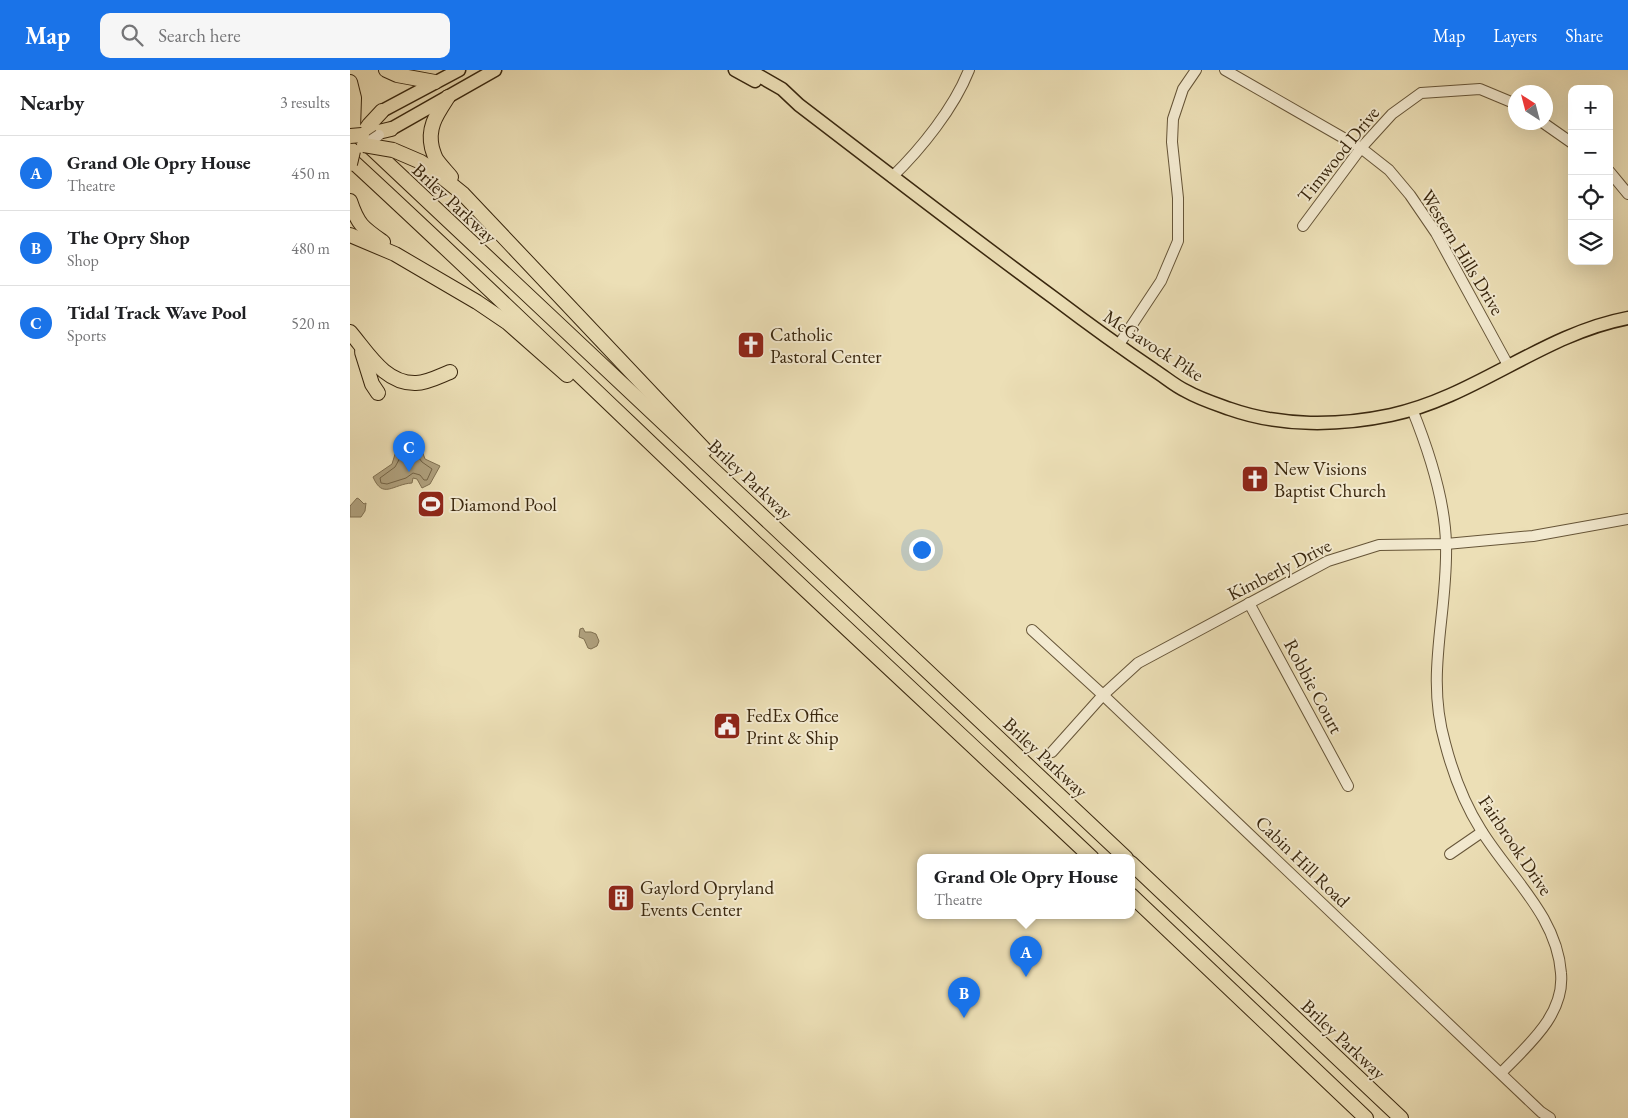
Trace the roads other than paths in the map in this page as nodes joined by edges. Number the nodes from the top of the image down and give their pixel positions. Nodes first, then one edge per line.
1 (386, 70) edge
2 (459, 70) edge
3 (495, 70) edge
4 (735, 70) edge
5 (749, 70) edge
6 (969, 70) edge
7 (1196, 70) edge
8 (1225, 70) edge
9 (350, 82) edge
10 (435, 82) junction
11 (448, 97) junction
12 (1508, 101) edge
13 (799, 105) junction
14 (382, 111) joint
15 (1553, 130) edge
16 (359, 137) edge
17 (1568, 140) edge
18 (1361, 148) junction
19 (1612, 175) edge
20 (892, 177) junction
21 (463, 194) junction
22 (1628, 194) edge
23 (350, 202) edge
24 (1303, 226) dead end
25 (350, 229) edge
26 (357, 238) edge
27 (395, 254) junction
28 (1628, 318) edge
29 (354, 338) edge
30 (1118, 346) junction
31 (1508, 365) junction
32 (450, 372) dead end
33 (378, 393) dead end
34 (1412, 409) junction
35 (684, 475) junction
36 (1628, 519) edge
37 (1446, 544) junction
38 (830, 578) junction
39 (1250, 603) junction
40 (1032, 630) dead end
41 (1103, 695) junction
42 (1052, 752) dead end
43 (1348, 786) dead end
44 (1482, 832) junction
45 (1088, 854) edge
46 (1122, 854) edge
47 (1450, 854) dead end
48 (1135, 867) edge
49 (1135, 899) edge
50 (1501, 1073) junction
51 (1366, 1118) edge
52 (1401, 1118) edge
53 (1550, 1118) edge

1 - 10 highway
2 - 10 main road
3 - 11 main road
4 - 13 main road, McGavock Pike
5 - 13 main road, McGavock Pike
6 - 20 street
7 - 30 street
8 - 18 street, Western Hills Drive
9 - 16 highway
10 - 14 main road
11 - 16 main road
11 - 21 highway
12 - 18 street, Timwood Drive
13 - 20 main road, McGavock Pike
14 - 16 highway
15 - 17 street
16 - 21 highway, bridge
16 - 35 highway, Briley Parkway
16 - 38 highway, Briley Parkway
18 - 24 street, Timwood Drive
18 - 31 street, Western Hills Drive
19 - 22 street
20 - 30 main road, McGavock Pike
21 - 38 highway
23 - 27 highway
25 - 26 highway
26 - 27 highway
27 - 35 highway
28 - 31 main road, McGavock Pike
29 - 32 highway
29 - 33 highway
30 - 34 main road, McGavock Pike
31 - 34 main road, McGavock Pike
34 - 37 street, Fairbrook Drive
35 - 45 highway, Briley Parkway
36 - 37 street, Kimberly Drive
37 - 39 street, Kimberly Drive
37 - 44 street, Fairbrook Drive
38 - 46 highway, Briley Parkway
39 - 41 street, Kimberly Drive
39 - 43 street, Robbie Court
40 - 41 street, Cabin Hill Road
41 - 42 street, Kimberly Drive
41 - 50 street, Cabin Hill Road
44 - 47 street
44 - 50 street, Fairbrook Drive
48 - 52 highway, Briley Parkway
49 - 51 highway
50 - 53 street, Cabin Hill Road

